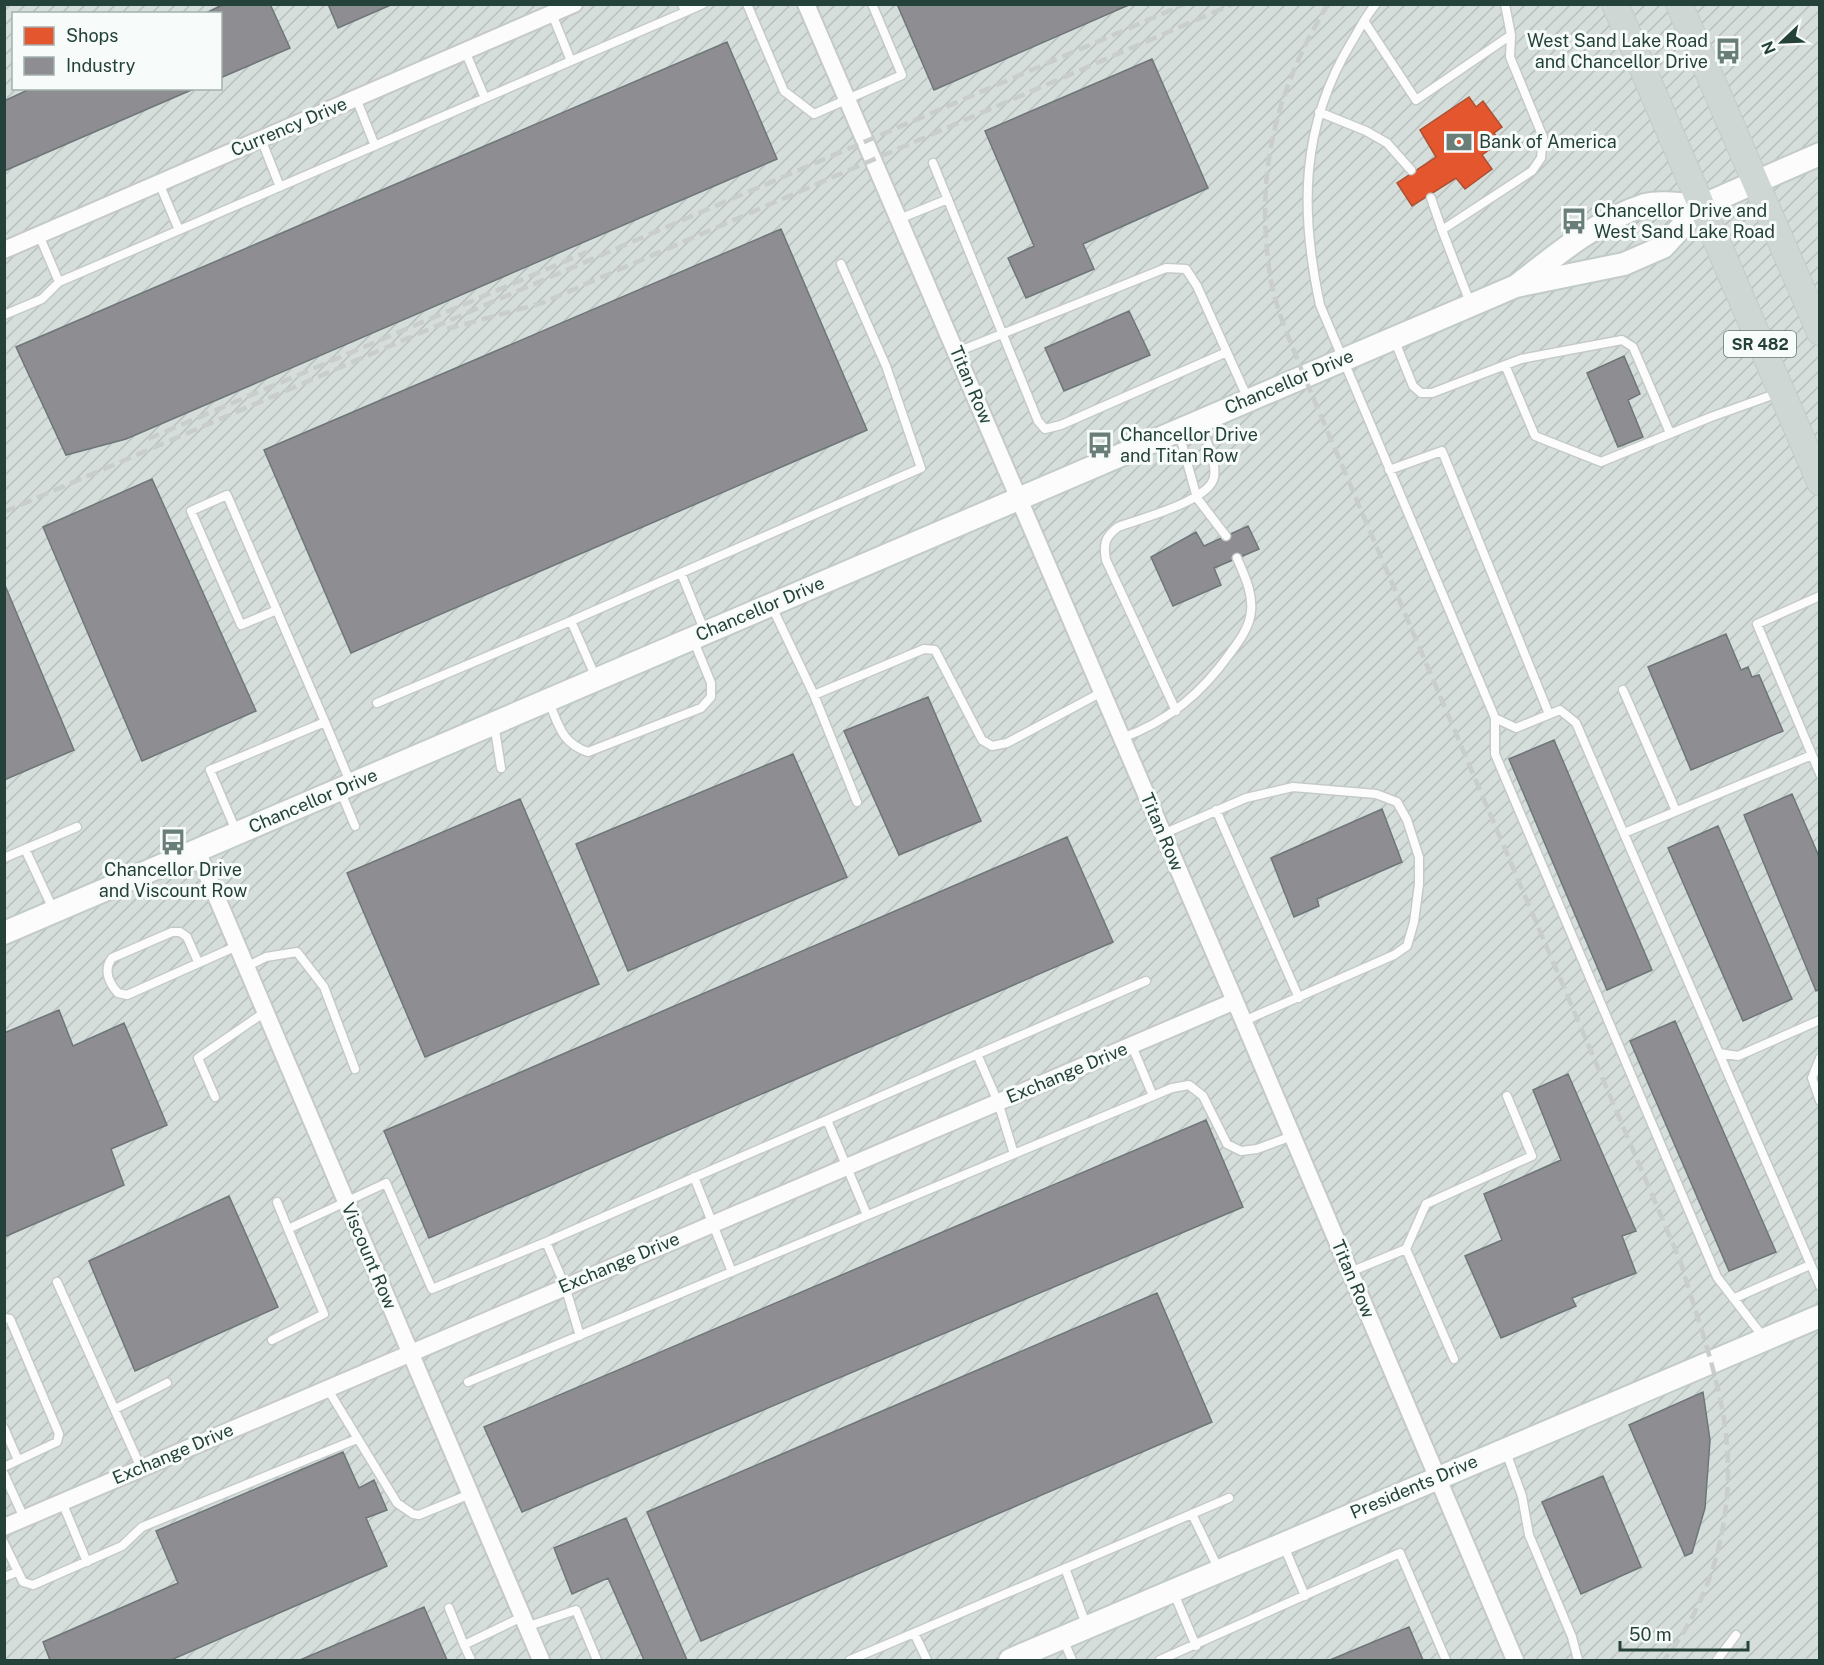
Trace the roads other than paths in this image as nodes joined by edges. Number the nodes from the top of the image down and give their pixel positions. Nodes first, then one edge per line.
1 (574, 4) edge
2 (703, 4) edge
3 (747, 4) edge
4 (806, 4) edge
5 (872, 4) edge
6 (1376, 4) edge
7 (1615, 4) edge
8 (1679, 4) edge
9 (1505, 5) edge
10 (684, 8) edge
11 (552, 14) junction
12 (1364, 21) junction
13 (1511, 35) junction
14 (465, 51) junction
15 (572, 61) junction
16 (356, 98) junction
17 (485, 98) junction
18 (848, 99) junction
19 (1319, 112) junction
20 (261, 139) junction
21 (375, 146) junction
22 (1820, 154) edge
23 (933, 163) dead end
24 (1411, 170) dead end
25 (1755, 181) junction
26 (159, 183) junction
27 (280, 187) junction
28 (1431, 198) dead end
29 (948, 199) junction
30 (1701, 206) junction
31 (899, 219) junction
32 (179, 230) junction
33 (1442, 230) junction
34 (39, 234) junction
35 (4, 250) edge
36 (841, 264) dead end
37 (59, 282) junction
38 (1516, 286) junction
39 (1471, 305) junction
40 (4, 315) edge
41 (1820, 332) edge
42 (1002, 334) junction
43 (1394, 338) junction
44 (957, 352) junction
45 (1227, 352) junction
46 (1342, 360) junction
47 (1505, 365) junction
48 (1781, 392) junction
49 (1248, 400) junction
50 (1188, 425) junction
51 (1670, 433) junction
52 (1389, 470) junction
53 (1820, 482) edge
54 (1019, 497) junction
55 (1197, 498) junction
56 (1227, 536) dead end
57 (1237, 558) dead end
58 (681, 573) junction
59 (1820, 596) edge
60 (770, 604) junction
61 (277, 610) junction
62 (572, 621) junction
63 (699, 635) junction
64 (597, 679) junction
65 (1623, 690) dead end
66 (1102, 693) junction
67 (814, 695) junction
68 (548, 700) junction
69 (376, 703) dead end
70 (1176, 711) junction
71 (1550, 714) junction
72 (1495, 718) junction
73 (325, 723) junction
74 (494, 723) junction
75 (1122, 738) junction
76 (1812, 755) junction
77 (501, 768) dead end
78 (1820, 774) edge
79 (346, 787) junction
80 (857, 802) dead end
81 (1216, 810) junction
82 (1676, 811) junction
83 (355, 826) dead end
84 (77, 827) dead end
85 (1624, 833) junction
86 (237, 834) junction
87 (1163, 834) junction
88 (25, 849) junction
89 (197, 851) junction
90 (4, 858) edge
91 (54, 912) junction
92 (4, 933) edge
93 (237, 946) junction
94 (198, 962) junction
95 (246, 967) junction
96 (1146, 981) dead end
97 (1299, 998) junction
98 (1236, 1002) junction
99 (265, 1012) junction
100 (1820, 1020) edge
101 (1244, 1021) junction
102 (1132, 1046) junction
103 (1719, 1053) junction
104 (977, 1054) junction
105 (1820, 1058) edge
106 (355, 1069) dead end
107 (1153, 1096) junction
108 (1507, 1096) dead end
109 (214, 1097) dead end
110 (1820, 1101) edge
111 (998, 1102) junction
112 (827, 1120) junction
113 (1292, 1136) junction
114 (1014, 1154) junction
115 (846, 1167) junction
116 (694, 1177) junction
117 (345, 1201) junction
118 (277, 1202) dead end
119 (867, 1215) junction
120 (714, 1223) junction
121 (288, 1229) junction
122 (546, 1242) junction
123 (1406, 1249) junction
124 (1810, 1264) junction
125 (732, 1272) junction
126 (1350, 1272) junction
127 (57, 1282) dead end
128 (565, 1286) junction
129 (1820, 1286) edge
130 (1735, 1298) junction
131 (1820, 1316) edge
132 (4, 1318) edge
133 (580, 1335) junction
134 (1764, 1339) junction
135 (272, 1340) dead end
136 (410, 1352) junction
137 (1455, 1359) dead end
138 (468, 1382) dead end
139 (167, 1383) dead end
140 (327, 1388) junction
141 (115, 1409) junction
142 (4, 1428) edge
143 (357, 1438) junction
144 (1504, 1449) junction
145 (18, 1460) junction
146 (4, 1467) edge
147 (141, 1467) junction
148 (4, 1474) edge
149 (1437, 1477) junction
150 (470, 1494) junction
151 (1229, 1498) dead end
152 (62, 1502) junction
153 (1192, 1514) junction
154 (24, 1518) junction
155 (4, 1527) edge
156 (4, 1543) edge
157 (1283, 1544) junction
158 (87, 1562) junction
159 (1065, 1568) junction
160 (1220, 1570) junction
161 (17, 1572) junction
162 (4, 1577) edge
163 (1173, 1591) junction
164 (1305, 1596) junction
165 (449, 1608) dead end
166 (524, 1622) junction
167 (1088, 1627) junction
168 (914, 1633) junction
169 (1736, 1635) dead end
170 (1062, 1638) junction
171 (464, 1645) junction
172 (1196, 1646) junction
173 (471, 1660) edge
174 (541, 1660) edge
175 (597, 1660) edge
176 (850, 1660) edge
177 (927, 1660) edge
178 (1010, 1660) edge
179 (1072, 1660) edge
180 (1160, 1660) edge
181 (1446, 1660) edge
182 (1515, 1660) edge
183 (1578, 1660) edge
184 (1717, 1660) edge

1 - 11 street, Currency Drive
2 - 10 lane
3 - 18 lane
4 - 18 street, Titan Row
5 - 18 lane
6 - 12 lane
7 - 30 main road, SR 482
8 - 25 main road, SR 482
9 - 13 lane
10 - 15 lane
11 - 14 street, Currency Drive
11 - 15 lane
12 - 13 lane
12 - 19 lane
13 - 33 lane
14 - 16 street, Currency Drive
14 - 17 lane
15 - 17 lane
16 - 20 street, Currency Drive
16 - 21 lane
17 - 21 lane
18 - 31 street, Titan Row
19 - 24 lane
19 - 46 lane
20 - 26 street, Currency Drive
20 - 27 lane
21 - 27 lane
22 - 25 street, Chancellor Drive
23 - 29 lane
25 - 30 street, Chancellor Drive
25 - 41 main road, SR 482
26 - 32 lane
26 - 34 street, Currency Drive
27 - 32 lane
28 - 33 lane
29 - 31 lane
29 - 42 lane
30 - 38 street, Chancellor Drive
30 - 38 street, Chancellor Drive
30 - 48 main road, SR 482
31 - 44 street, Titan Row
32 - 37 lane
33 - 39 lane
34 - 35 street, Currency Drive
34 - 37 lane
36 - 58 lane
37 - 40 lane
38 - 39 street, Chancellor Drive
39 - 43 street, Chancellor Drive
42 - 44 lane
42 - 45 lane
42 - 45 lane
43 - 46 street, Chancellor Drive
43 - 47 lane
44 - 54 street, Titan Row
45 - 49 lane
46 - 49 street, Chancellor Drive
46 - 52 lane
47 - 51 lane
47 - 51 lane
48 - 51 lane
48 - 53 main road, SR 482
49 - 50 street, Chancellor Drive
50 - 54 street, Chancellor Drive
50 - 55 lane
50 - 55 lane
52 - 71 lane
52 - 72 lane
54 - 60 street, Chancellor Drive
54 - 66 street, Titan Row
55 - 56 lane
55 - 70 lane
57 - 70 lane
58 - 62 lane
58 - 63 lane
59 - 76 lane
60 - 63 street, Chancellor Drive
60 - 67 lane
61 - 61 lane
61 - 73 lane
62 - 64 lane
62 - 69 lane
63 - 64 street, Chancellor Drive
63 - 68 lane
64 - 68 street, Chancellor Drive
65 - 82 lane
66 - 67 lane
66 - 75 street, Titan Row
67 - 80 lane
68 - 74 street, Chancellor Drive
70 - 75 lane
71 - 72 lane
71 - 85 lane
72 - 130 lane
73 - 79 lane
73 - 86 lane
74 - 77 lane
74 - 79 street, Chancellor Drive
75 - 87 street, Titan Row
76 - 78 lane
76 - 82 lane
79 - 83 lane
79 - 86 street, Chancellor Drive
81 - 87 lane
81 - 97 lane
81 - 97 lane
82 - 85 lane
84 - 88 lane
85 - 103 lane
86 - 89 street, Chancellor Drive
87 - 98 street, Titan Row
88 - 90 lane
88 - 91 lane
89 - 91 street, Chancellor Drive
89 - 93 street, Viscount Row
91 - 92 street, Chancellor Drive
93 - 94 lane
93 - 95 street, Viscount Row
94 - 94 lane
95 - 99 street, Viscount Row
95 - 106 lane
96 - 104 lane
97 - 101 lane
98 - 101 street, Titan Row
98 - 102 street, Exchange Drive
99 - 109 lane
99 - 117 street, Viscount Row
100 - 103 lane
101 - 113 street, Titan Row
102 - 107 lane
102 - 111 street, Exchange Drive
103 - 124 lane
104 - 111 lane
104 - 112 lane
105 - 110 lane
107 - 113 lane
107 - 114 lane
108 - 123 lane
111 - 114 lane
111 - 115 street, Exchange Drive
112 - 115 lane
112 - 116 lane
113 - 126 street, Titan Row
114 - 119 lane
115 - 119 lane
115 - 120 street, Exchange Drive
116 - 120 lane
116 - 122 lane
117 - 121 lane
117 - 122 lane
117 - 136 street, Viscount Row
118 - 121 lane
119 - 125 lane
120 - 125 lane
120 - 128 street, Exchange Drive
121 - 135 lane
122 - 128 lane
123 - 126 lane
123 - 137 lane
124 - 129 lane
124 - 130 lane
125 - 133 lane
126 - 149 street, Titan Row
127 - 141 lane
128 - 133 lane
128 - 136 street, Exchange Drive
130 - 134 lane
131 - 134 street, Presidents Drive
132 - 145 lane
133 - 138 lane
134 - 144 street, Presidents Drive
136 - 140 street, Exchange Drive
136 - 150 street, Viscount Row
139 - 141 lane
140 - 143 lane
140 - 147 street, Exchange Drive
141 - 147 lane
142 - 145 lane
143 - 150 lane
143 - 158 lane
144 - 149 street, Presidents Drive
144 - 183 lane
145 - 146 lane
147 - 152 street, Exchange Drive
148 - 154 lane
149 - 157 street, Presidents Drive
149 - 182 street, Titan Row
150 - 166 street, Viscount Row
151 - 153 lane
152 - 154 street, Exchange Drive
152 - 158 lane
153 - 159 lane
153 - 160 lane
154 - 155 street, Exchange Drive
156 - 161 lane
157 - 160 street, Presidents Drive
157 - 164 lane
158 - 161 lane
159 - 167 lane
159 - 168 lane
160 - 163 street, Presidents Drive
161 - 162 lane
163 - 167 street, Presidents Drive
163 - 172 lane
164 - 172 lane
164 - 181 lane
165 - 171 lane
166 - 171 lane
166 - 174 street, Viscount Row
166 - 175 lane
167 - 170 street, Presidents Drive
168 - 176 lane
168 - 177 lane
169 - 184 lane
170 - 178 street, Presidents Drive
170 - 179 lane
171 - 173 lane
172 - 180 lane

